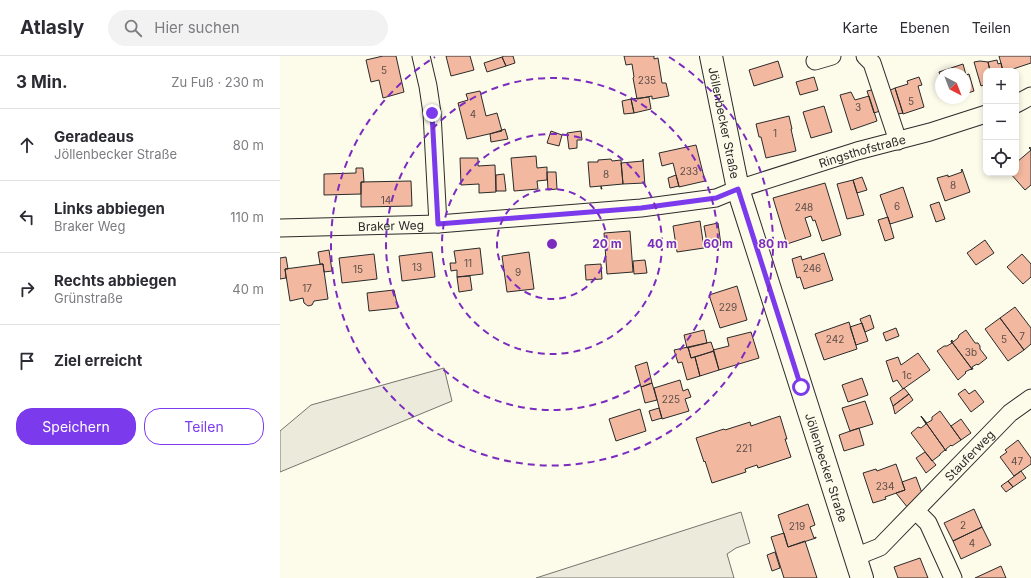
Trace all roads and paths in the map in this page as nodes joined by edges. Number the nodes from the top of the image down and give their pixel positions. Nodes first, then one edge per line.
1 (421, 56) edge
2 (711, 56) edge
3 (832, 56) edge
4 (865, 56) edge
5 (815, 61) dead end
6 (1031, 96) edge
7 (1019, 102) edge
8 (983, 115) edge
9 (898, 141) junction
10 (738, 189) junction
11 (438, 224) junction
12 (280, 228) edge
13 (1029, 404) edge
14 (916, 511) junction
15 (855, 556) junction
16 (862, 578) edge
17 (953, 578) edge

1 - 11 street
2 - 10 main road, Jöllenbecker Straße
3 - 5 street
4 - 9 street
6 - 7 street
8 - 9 street, Ringsthofstraße
9 - 10 street, Ringsthofstraße
10 - 11 street, Braker Weg
10 - 15 main road, Jöllenbecker Straße
11 - 12 street, Braker Weg
13 - 14 street, Stauferweg
14 - 15 street, Stauferweg
14 - 17 street
15 - 16 main road, Jöllenbecker Straße

